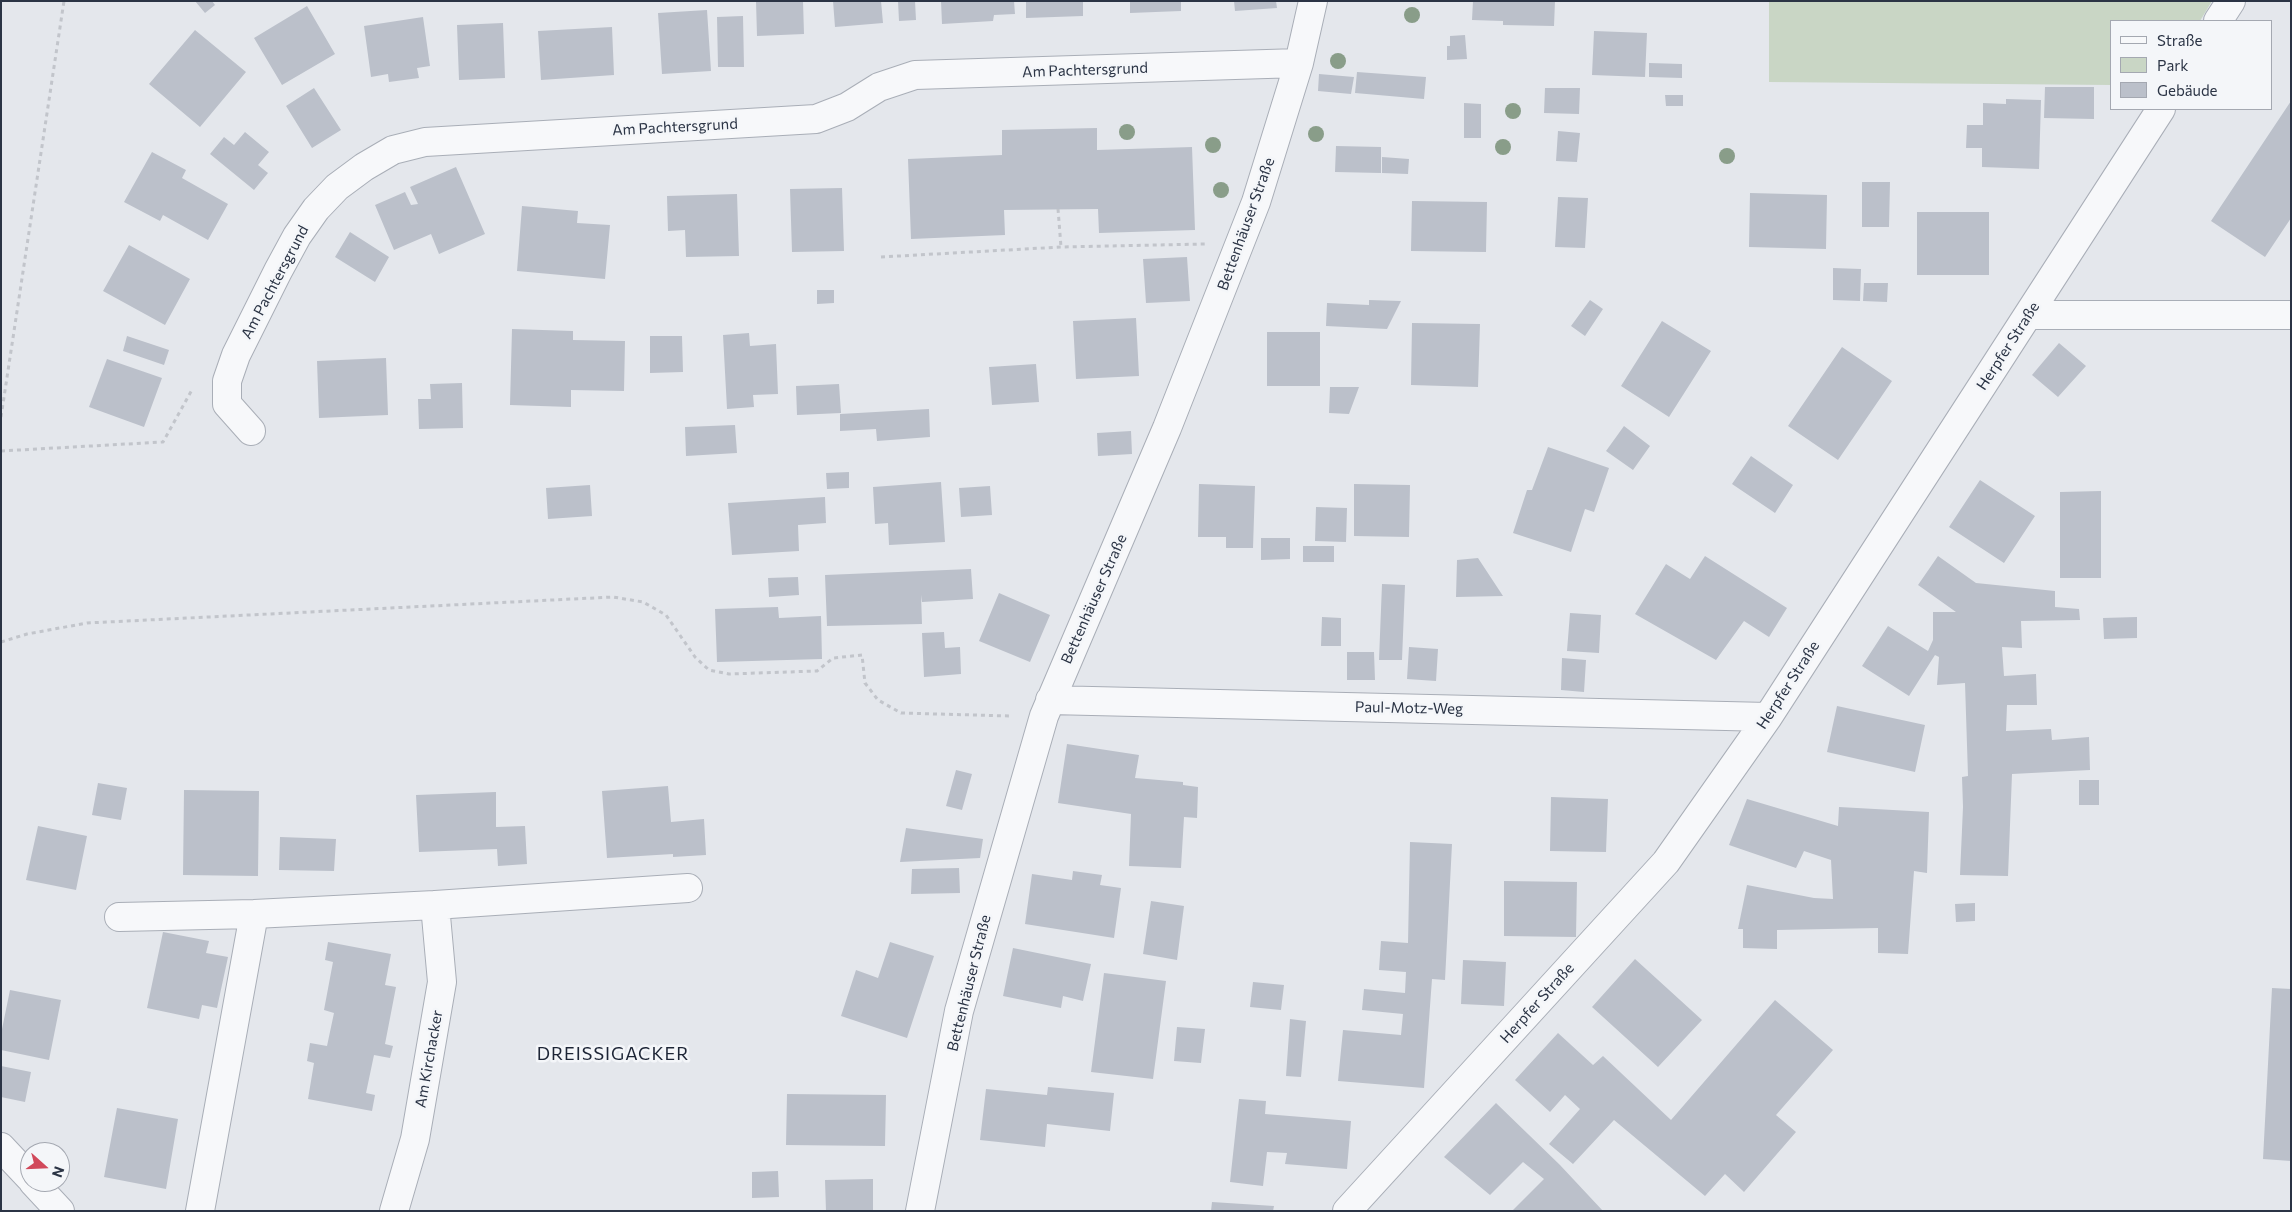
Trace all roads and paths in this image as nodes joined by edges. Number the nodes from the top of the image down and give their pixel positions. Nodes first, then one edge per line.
1 (64, 1) edge
2 (1313, 1) edge
3 (2231, 1) edge
4 (2219, 20) edge
5 (1299, 63) junction
6 (2160, 110) edge
7 (1058, 209) dead end
8 (1241, 243) junction
9 (1061, 247) junction
10 (881, 257) dead end
11 (2028, 315) junction
12 (2291, 316) edge
13 (227, 381) junction
14 (1, 417) edge
15 (251, 431) dead end
16 (1, 451) edge
17 (1, 642) edge
18 (1047, 708) junction
19 (1768, 717) junction
20 (688, 888) dead end
21 (435, 905) junction
22 (254, 914) junction
23 (119, 917) dead end
24 (1, 1148) edge
25 (20, 1168) edge
26 (43, 1192) edge
27 (60, 1211) edge
28 (200, 1211) edge
29 (394, 1211) edge
30 (920, 1211) edge
31 (1347, 1211) edge

1 - 14 path
2 - 5 street, Bettenhäuser Straße
3 - 4 street
5 - 8 street, Bettenhäuser Straße
5 - 13 street, Am Pachtersgrund
6 - 11 street, Herpfer Straße
7 - 9 path
8 - 9 path
8 - 18 street, Bettenhäuser Straße
9 - 10 path
11 - 12 street
11 - 19 street, Herpfer Straße
13 - 15 street, Am Pachtersgrund
13 - 16 path
17 - 18 path
18 - 19 street, Paul-Motz-Weg
18 - 30 street, Bettenhäuser Straße
19 - 31 street, Herpfer Straße
20 - 21 street
21 - 22 street
21 - 29 street, Am Kirchacker
22 - 23 street
22 - 28 street
24 - 25 street
26 - 27 street

